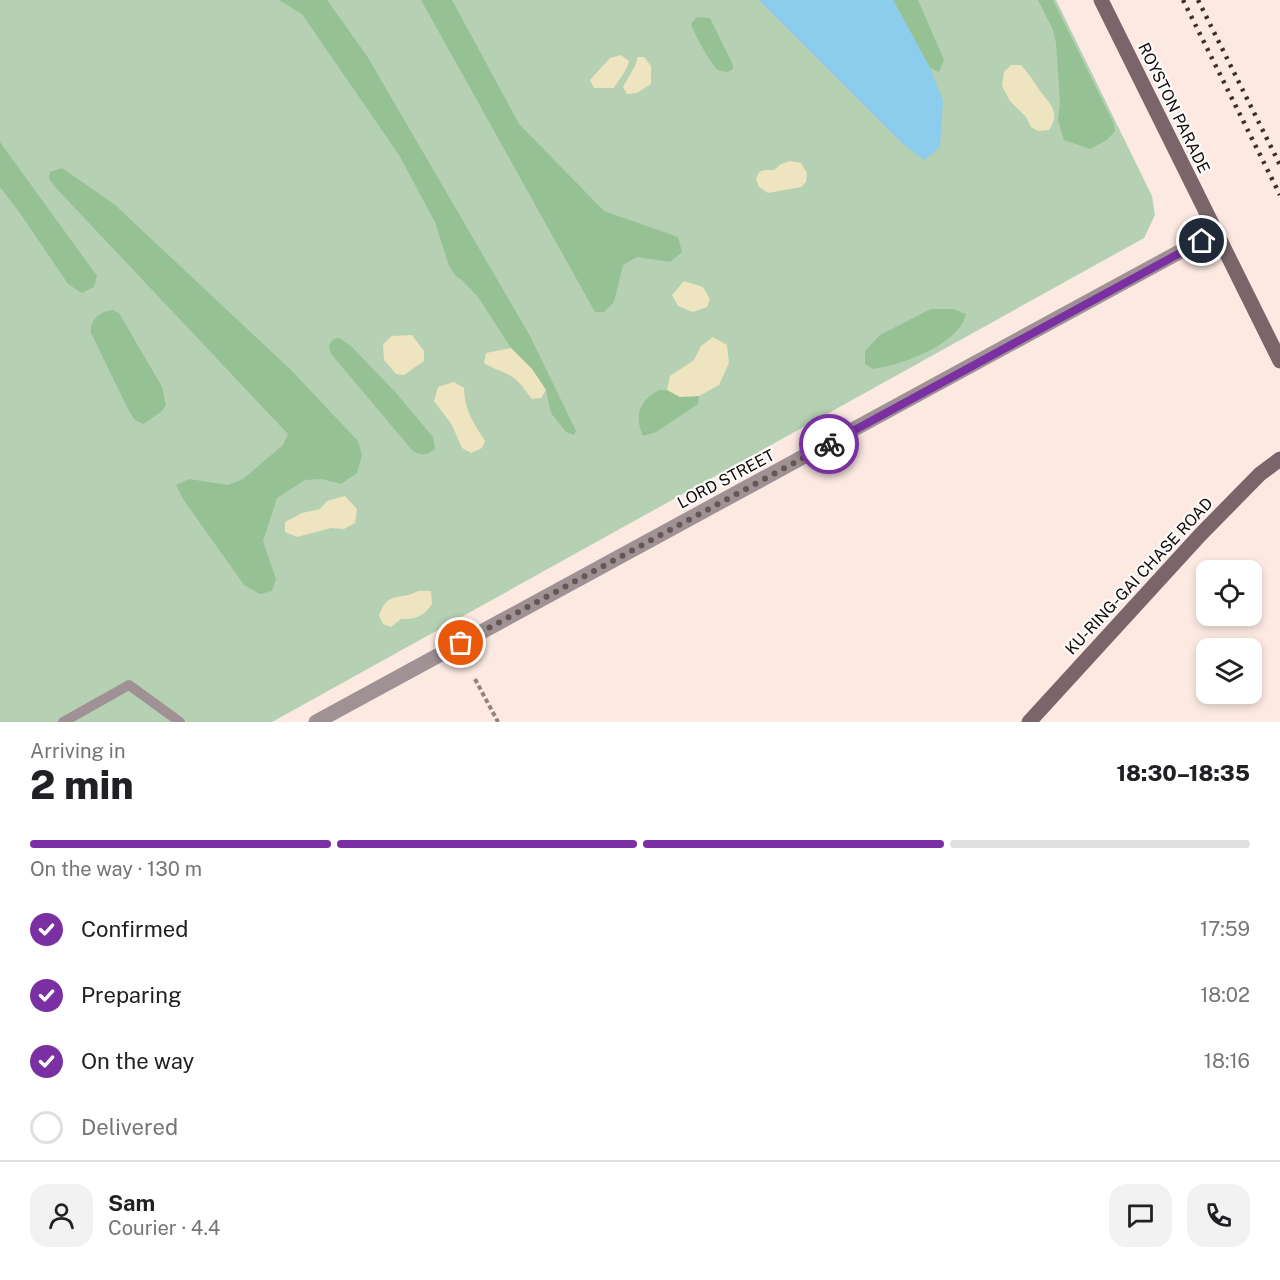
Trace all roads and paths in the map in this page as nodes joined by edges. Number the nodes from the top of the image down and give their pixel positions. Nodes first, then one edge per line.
1 (1101, 0) edge
2 (1216, 232) junction
3 (1280, 361) edge
4 (1280, 459) edge
5 (475, 680) dead end
6 (63, 722) edge
7 (180, 722) edge
8 (316, 722) edge
9 (498, 722) edge
10 (1029, 722) edge

1 - 2 main road, ROYSTON PARADE
2 - 3 main road, ROYSTON PARADE
2 - 8 street, LORD STREET
4 - 10 main road, KU-RING-GAI CHASE ROAD
5 - 9 path
6 - 7 lane

